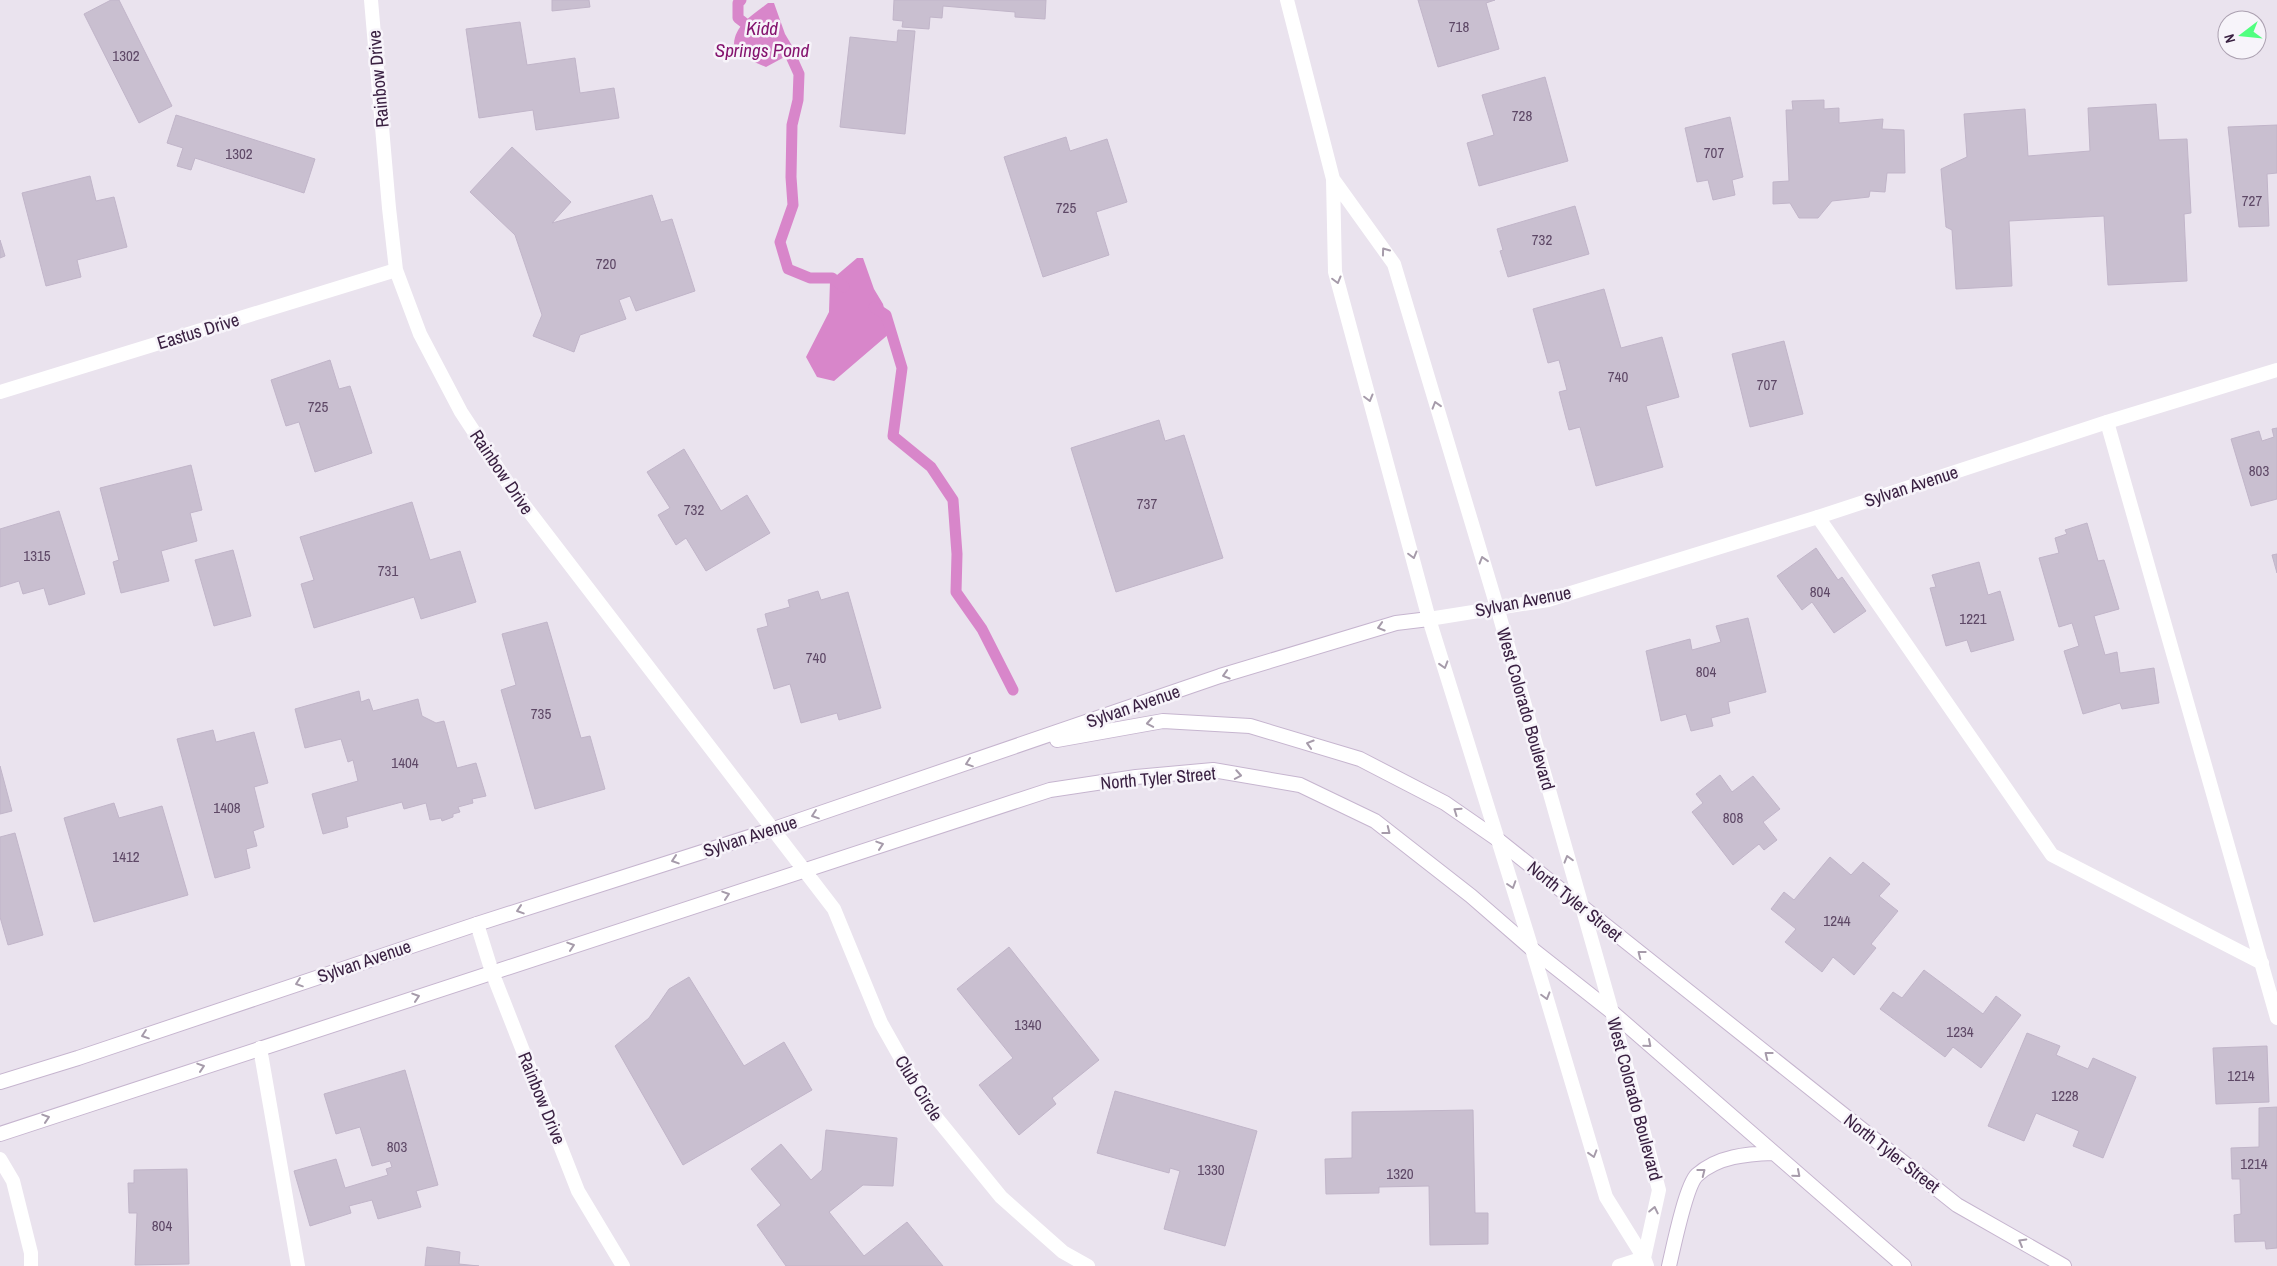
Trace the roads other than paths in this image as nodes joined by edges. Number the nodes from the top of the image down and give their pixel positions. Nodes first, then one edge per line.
1 (372, 0) edge
2 (1287, 0) edge
3 (1333, 179) junction
4 (396, 270) junction
5 (2277, 370) edge
6 (0, 392) edge
7 (2107, 422) junction
8 (1818, 517) junction
9 (1497, 607) junction
10 (1429, 619) junction
11 (1015, 747) junction
12 (771, 830) junction
13 (1497, 839) junction
14 (803, 870) junction
15 (1581, 906) junction
16 (477, 924) junction
17 (1532, 949) junction
18 (2262, 963) junction
19 (492, 972) junction
20 (1612, 1012) junction
21 (2277, 1018) edge
22 (260, 1048) junction
23 (0, 1082) edge
24 (0, 1134) edge
25 (1773, 1153) junction
26 (0, 1159) edge
27 (1646, 1262) edge
28 (31, 1266) edge
29 (298, 1266) edge
30 (623, 1266) edge
31 (1088, 1266) edge
32 (1619, 1266) edge
33 (1670, 1266) edge
34 (1904, 1266) edge
35 (2064, 1266) edge

1 - 4 street, Rainbow Drive
2 - 3 street, West Colorado Boulevard
9 -> 3 street, West Colorado Boulevard
3 -> 10 street, West Colorado Boulevard
4 - 6 street, Eastus Drive
4 - 12 street, Rainbow Drive
5 - 7 street, Sylvan Avenue
7 - 8 street, Sylvan Avenue
7 - 18 street
8 - 9 street, Sylvan Avenue
8 - 18 street
9 - 10 street, Sylvan Avenue
15 -> 9 street, West Colorado Boulevard
10 -> 11 street, Sylvan Avenue
10 -> 13 street, West Colorado Boulevard
11 -> 12 street, Sylvan Avenue
13 -> 11 street, North Tyler Street
12 - 14 street, Rainbow Drive
12 -> 16 street, Sylvan Avenue
13 - 15 street, North Tyler Street
13 -> 17 street, West Colorado Boulevard
14 -> 17 street, North Tyler Street
19 -> 14 street
14 - 31 street, Club Circle
15 - 20 street, West Colorado Boulevard
35 -> 15 street, North Tyler Street
16 - 19 street, Rainbow Drive
16 -> 23 street, Sylvan Avenue
17 - 20 street, North Tyler Street
17 -> 27 street, West Colorado Boulevard
18 - 21 street
22 -> 19 street
19 - 30 street, Rainbow Drive
20 -> 25 street, North Tyler Street
27 -> 20 street, West Colorado Boulevard
24 -> 22 street
22 - 29 street
33 -> 25 street
25 -> 34 street, North Tyler Street
26 - 28 street
27 - 32 street

